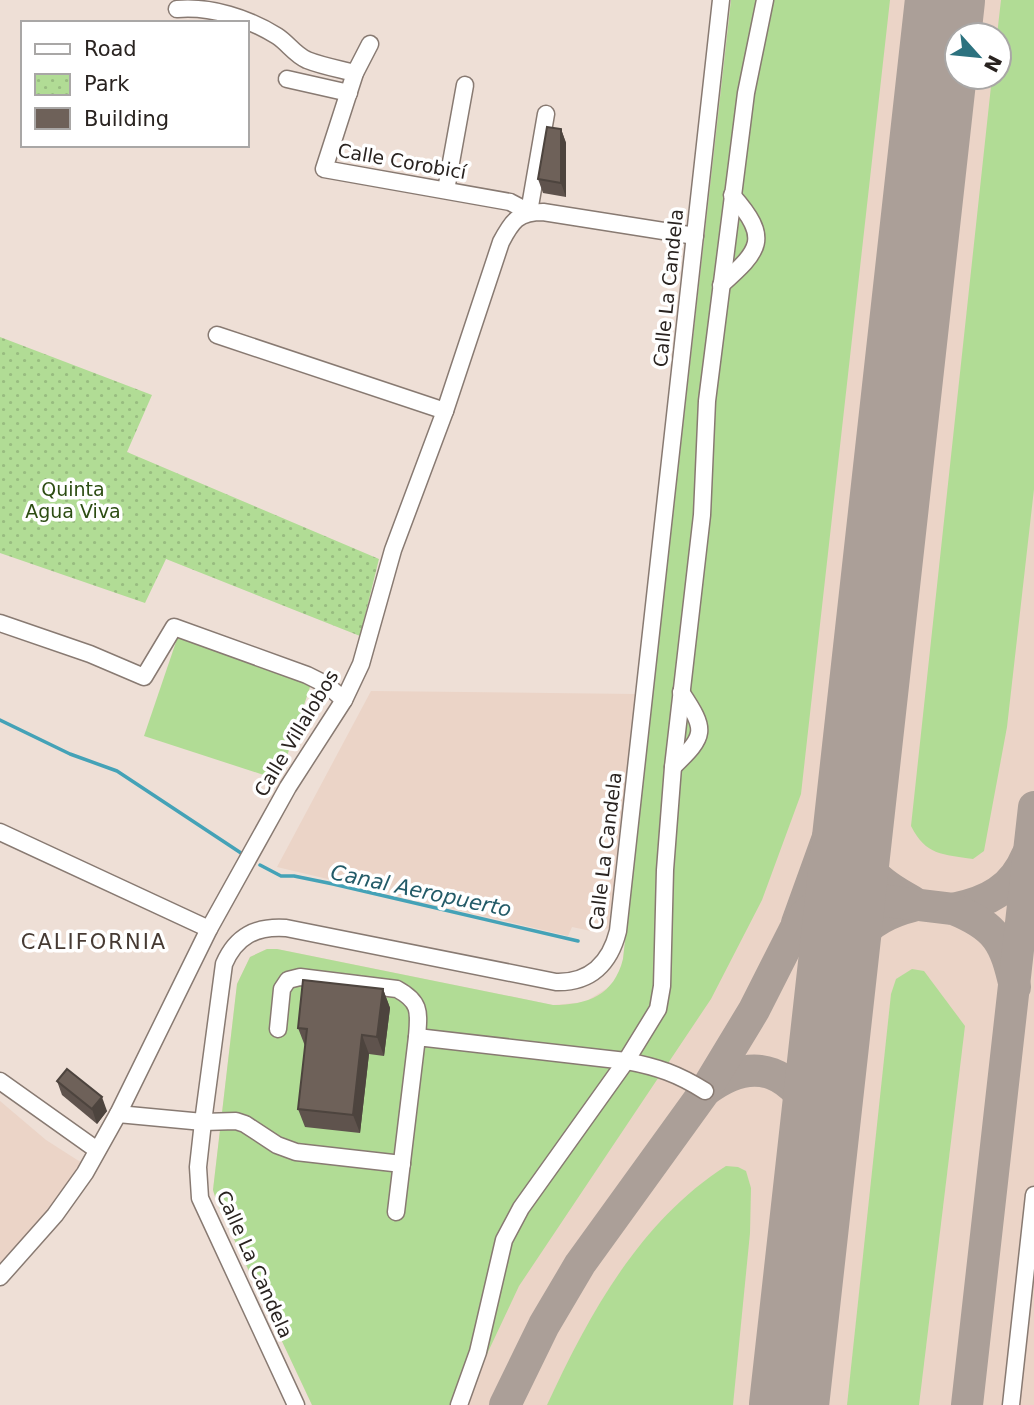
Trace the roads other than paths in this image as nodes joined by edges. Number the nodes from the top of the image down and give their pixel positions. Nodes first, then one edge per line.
1 (721, 0) edge
2 (765, 0) edge
3 (177, 9) dead end
4 (242, 21) edge
5 (248, 23) edge
6 (370, 44) dead end
7 (355, 73) junction
8 (287, 79) dead end
9 (465, 85) dead end
10 (349, 93) junction
11 (546, 114) dead end
12 (446, 190) junction
13 (732, 195) junction
14 (528, 212) junction
15 (695, 236) junction
16 (721, 285) junction
17 (217, 335) dead end
18 (445, 411) junction
19 (0, 623) edge
20 (681, 692) junction
21 (344, 700) junction
22 (673, 767) junction
23 (0, 832) edge
24 (209, 929) junction
25 (278, 1029) dead end
26 (416, 1037) junction
27 (626, 1061) junction
28 (0, 1081) edge
29 (705, 1091) dead end
30 (118, 1114) junction
31 (203, 1122) junction
32 (97, 1150) junction
33 (402, 1164) junction
34 (1034, 1195) edge
35 (396, 1212) dead end
36 (0, 1278) edge
37 (296, 1405) edge
38 (459, 1405) edge
39 (1011, 1405) edge

1 - 15 street, Calle La Candela
2 - 13 street
3 - 4 street
5 - 7 street
6 - 7 street, Calle Corobicí
7 - 10 street, Calle Corobicí
8 - 10 street
9 - 12 street
10 - 12 street, Calle Corobicí
11 - 14 street
12 - 14 street, Calle Corobicí
13 - 16 street
13 - 16 street
14 - 15 street
14 - 18 street, Calle Villalobos
15 - 31 street, Calle La Candela
16 - 20 street
17 - 18 street
18 - 21 street, Calle Villalobos
19 - 21 street
20 - 22 street
20 - 22 street
21 - 24 street, Calle Villalobos
22 - 27 street
23 - 24 street
24 - 30 street, Calle Villalobos
25 - 26 street
26 - 27 street
26 - 33 street
27 - 29 street
27 - 38 street
28 - 32 street
30 - 31 street
30 - 32 street, Calle Villalobos
31 - 33 street
31 - 37 street, Calle La Candela
32 - 36 street, Calle Villalobos
33 - 35 street
34 - 39 street

